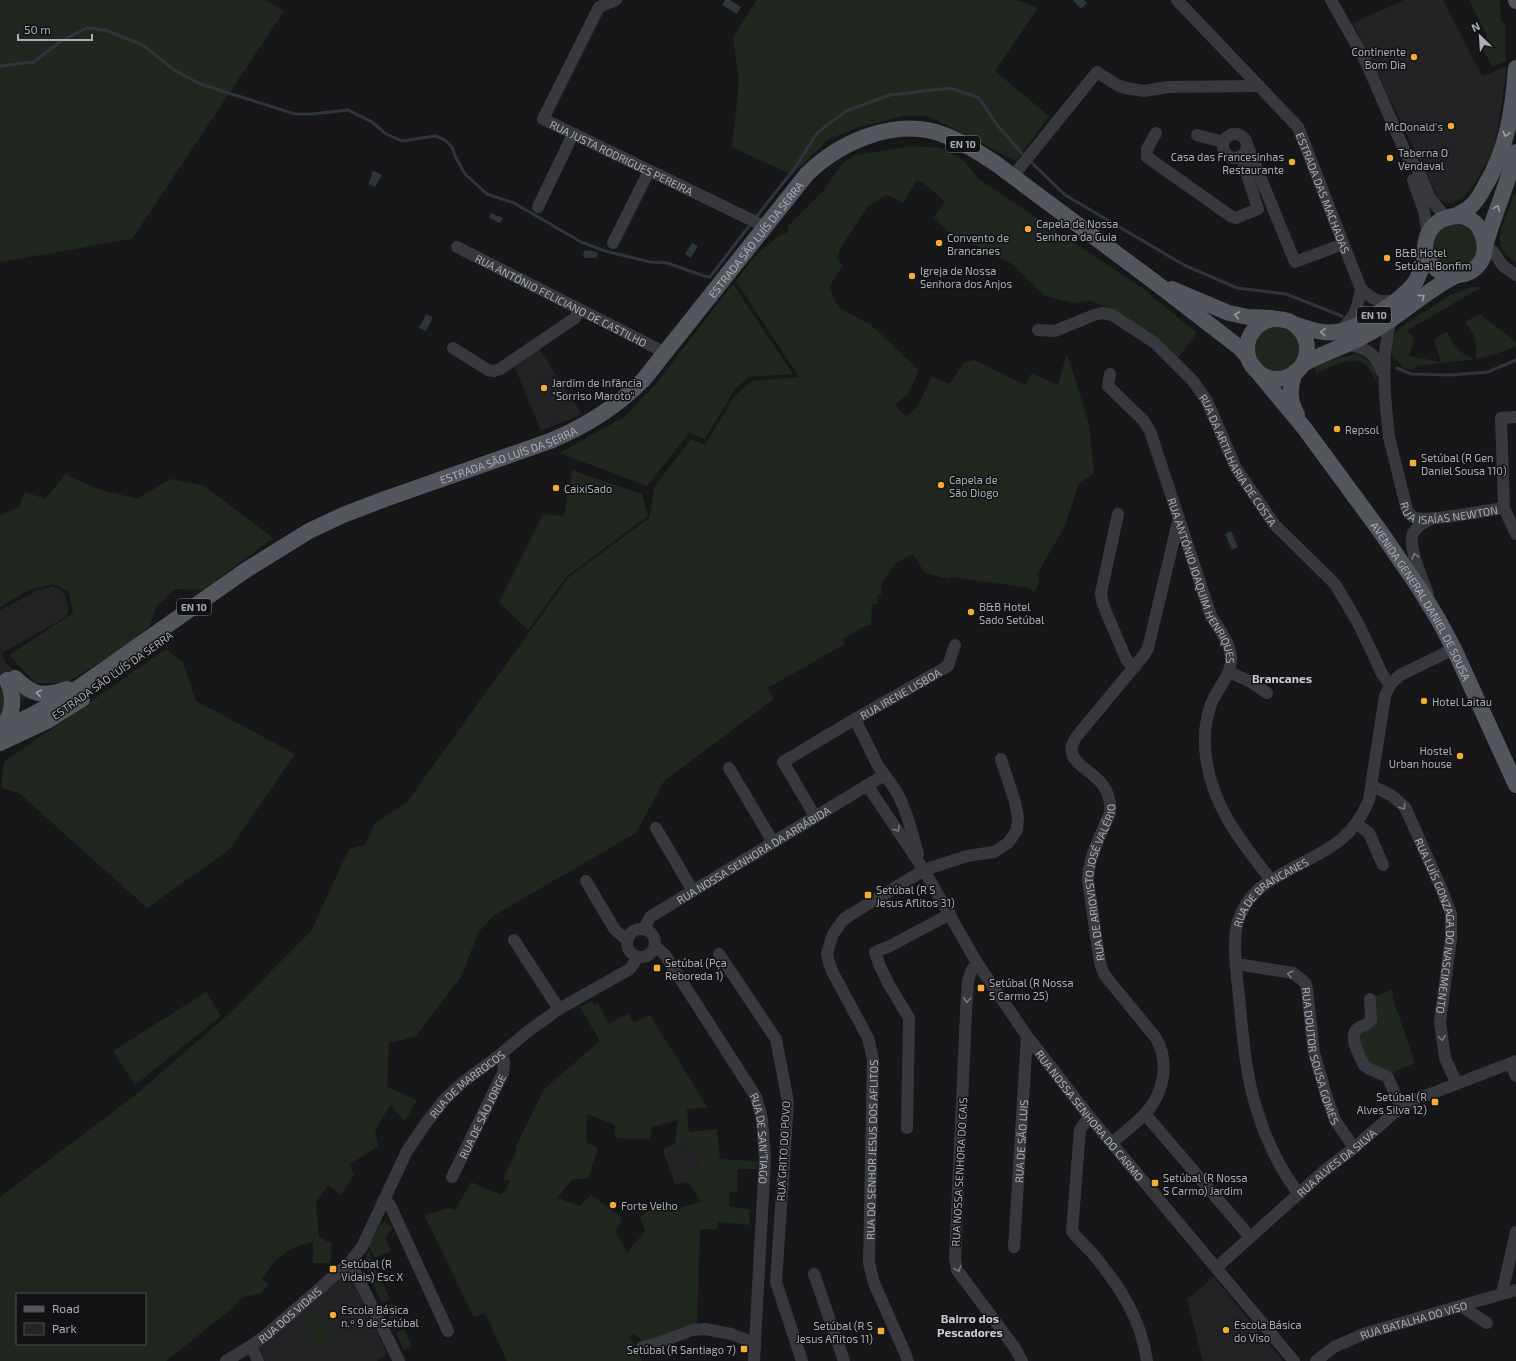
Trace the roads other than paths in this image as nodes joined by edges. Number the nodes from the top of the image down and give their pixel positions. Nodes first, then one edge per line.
1 (616, 0) edge
2 (1177, 0) edge
3 (1327, 0) edge
4 (1331, 0) edge
5 (1337, 12) junction
6 (1516, 68) edge
7 (1259, 86) junction
8 (1156, 133) dead end
9 (573, 134) junction
10 (1197, 135) dead end
11 (1224, 142) junction
12 (1246, 142) junction
13 (1516, 152) edge
14 (1406, 154) junction
15 (1241, 156) junction
16 (649, 171) junction
17 (1013, 176) junction
18 (538, 207) dead end
19 (1450, 217) junction
20 (766, 227) junction
21 (1428, 236) junction
22 (613, 243) dead end
23 (1343, 244) junction
24 (1485, 246) junction
25 (457, 247) dead end
26 (1426, 255) junction
27 (1504, 266) junction
28 (1474, 268) junction
29 (1516, 275) edge
30 (1455, 276) junction
31 (1156, 283) junction
32 (1360, 289) junction
33 (1397, 300) junction
34 (580, 310) junction
35 (1276, 318) junction
36 (1391, 320) junction
37 (1296, 326) junction
38 (1038, 330) dead end
39 (1344, 337) junction
40 (453, 348) dead end
41 (666, 354) junction
42 (1250, 361) junction
43 (1299, 368) junction
44 (1110, 374) dead end
45 (1384, 378) junction
46 (1516, 417) edge
47 (1304, 429) junction
48 (362, 508) junction
49 (1504, 508) junction
50 (1118, 514) dead end
51 (1179, 518) junction
52 (1431, 519) junction
53 (1516, 534) edge
54 (1438, 619) junction
55 (956, 646) dead end
56 (1454, 649) junction
57 (1134, 667) junction
58 (1229, 672) junction
59 (101, 673) junction
60 (1390, 685) junction
61 (1267, 693) dead end
62 (855, 718) junction
63 (0, 730) edge
64 (0, 743) edge
65 (1001, 759) dead end
66 (729, 768) dead end
67 (876, 780) junction
68 (1516, 785) edge
69 (1372, 786) junction
70 (904, 805) junction
71 (886, 812) junction
72 (815, 816) junction
73 (1357, 824) junction
74 (656, 828) dead end
75 (773, 842) junction
76 (1383, 865) dead end
77 (924, 870) junction
78 (1271, 880) junction
79 (586, 881) dead end
80 (693, 891) junction
81 (950, 914) junction
82 (644, 929) junction
83 (514, 940) dead end
84 (627, 940) junction
85 (655, 946) junction
86 (719, 954) dead end
87 (638, 957) junction
88 (977, 963) junction
89 (1236, 964) junction
90 (1370, 999) dead end
91 (560, 1009) junction
92 (1028, 1036) junction
93 (501, 1054) junction
94 (1513, 1063) edge
95 (1516, 1076) edge
96 (1457, 1084) junction
97 (1402, 1108) junction
98 (1145, 1114) junction
99 (1089, 1116) junction
100 (906, 1128) dead end
101 (1112, 1143) junction
102 (1354, 1148) junction
103 (452, 1177) dead end
104 (1299, 1194) junction
105 (383, 1201) junction
106 (375, 1217) junction
107 (399, 1226) junction
108 (1516, 1232) edge
109 (1250, 1237) junction
110 (1014, 1247) dead end
111 (350, 1262) junction
112 (1216, 1268) junction
113 (814, 1274) dead end
114 (1516, 1290) edge
115 (1502, 1294) junction
116 (1461, 1306) junction
117 (1487, 1323) dead end
118 (448, 1332) dead end
119 (755, 1343) junction
120 (251, 1346) junction
121 (642, 1347) dead end
122 (396, 1360) edge
123 (226, 1361) edge
124 (258, 1361) edge
125 (754, 1361) edge
126 (802, 1361) edge
127 (844, 1361) edge
128 (908, 1361) edge
129 (1022, 1361) edge
130 (1147, 1361) edge
131 (1294, 1361) edge
132 (1316, 1361) edge

1 - 9 street, RUA JUSTA RODRIGUES PEREIRA
2 - 7 street, ESTRADA DAS MACHADAS
3 - 5 street
4 - 5 street
5 - 14 street
6 -> 19 main road
7 - 17 street
7 - 23 street, ESTRADA DAS MACHADAS
8 - 15 street
9 - 16 street, RUA JUSTA RODRIGUES PEREIRA
9 - 18 street
10 - 11 street
11 - 12 street
11 - 15 street
12 - 15 street
12 - 23 street
24 -> 13 main road
14 - 19 street
14 - 21 street
16 - 20 street, RUA JUSTA RODRIGUES PEREIRA
16 - 22 street
17 - 20 main road, ESTRADA SÃO LUÍS DA SERRA / EN 10
17 - 31 main road, ESTRADA SÃO LUÍS DA SERRA / EN 10
19 - 21 main road
19 - 24 main road
20 - 41 main road, ESTRADA SÃO LUÍS DA SERRA / EN 10
21 - 26 main road, EN 10
23 - 32 street, ESTRADA DAS MACHADAS
24 - 27 street
24 - 28 main road
25 - 34 street, RUA ANTÓNIO FELICIANO DE CASTILHO
26 - 30 main road
26 - 33 main road, EN 10
27 - 28 street
27 - 29 street
28 - 30 main road, EN 10
36 -> 30 main road, EN 10
35 -> 31 main road, ESTRADA SÃO LUÍS DA SERRA / EN 10
31 - 42 main road, ESTRADA SÃO LUÍS DA SERRA / EN 10
32 - 33 street
32 - 39 street, ESTRADA DAS MACHADAS
33 - 39 main road, EN 10
34 - 40 street
34 - 41 street, RUA ANTÓNIO FELICIANO DE CASTILHO
35 - 37 main road, EN 10
35 - 42 main road
36 - 39 main road, EN 10
36 - 45 street, RUA ISAÍAS NEWTON
39 -> 37 main road, EN 10
37 - 43 main road
38 - 60 street, RUA DA ARTILHARIA DE COSTA
39 - 43 main road, EN 10
39 - 45 street, RUA ISAÍAS NEWTON
41 - 48 main road, ESTRADA SÃO LUÍS DA SERRA / EN 10
42 - 43 main road, EN 10
42 - 47 main road
43 - 47 main road
44 - 51 street, RUA ANTÓNIO JOAQUIM HENRIQUES
45 - 52 street, RUA ISAÍAS NEWTON
46 - 49 street
47 - 54 main road, AVENIDA GENERAL DANIEL DE SOUSA
48 - 59 main road, ESTRADA SÃO LUÍS DA SERRA / EN 10
48 - 64 main road, ESTRADA SÃO LUÍS DA SERRA / EN 10
49 - 52 street, RUA ISAÍAS NEWTON
49 - 53 street
50 - 57 street
51 - 57 street, RUA DE ARIOVISTO JOSÉ VALÉRIO
51 - 58 street, RUA ANTÓNIO JOAQUIM HENRIQUES
54 -> 52 street
54 - 56 main road, AVENIDA GENERAL DANIEL DE SOUSA
55 - 62 street, RUA IRENE LISBOA
56 - 60 street
56 - 68 main road, AVENIDA GENERAL DANIEL DE SOUSA
57 - 98 street, RUA DE ARIOVISTO JOSÉ VALÉRIO
58 - 61 street
58 - 78 street, RUA ANTÓNIO JOAQUIM HENRIQUES
59 - 63 main road, ESTRADA SÃO LUÍS DA SERRA / EN 10
59 -> 63 main road
60 - 69 street, RUA DE BRANCANES
62 - 67 street
62 - 72 street, RUA IRENE LISBOA
65 - 77 street, RUA DO SENHOR JESUS DOS AFLITOS
66 - 75 street
67 - 70 street
67 - 71 street
67 - 72 street, RUA NOSSA SENHORA DA ARRÁBIDA
69 - 73 street, RUA DE BRANCANES
69 -> 96 street, RUA LUÍS GONZAGA DO NASCIMENTO
70 - 71 street
70 - 77 street
71 -> 77 street
72 - 75 street, RUA NOSSA SENHORA DA ARRÁBIDA
73 - 76 street
73 - 78 street, RUA DE BRANCANES
74 - 80 street
75 - 80 street, RUA NOSSA SENHORA DA ARRÁBIDA
77 - 81 street, RUA NOSSA SENHORA DO CARMO
77 - 128 street, RUA DO SENHOR JESUS DOS AFLITOS
78 - 89 street, RUA DE BRANCANES
79 - 84 street
80 - 82 street, RUA NOSSA SENHORA DA ARRÁBIDA
81 - 88 street, RUA NOSSA SENHORA DO CARMO
81 - 100 street
82 - 84 street
82 - 85 street
83 - 91 street
84 - 87 street
85 - 87 street
85 - 119 street, RUA DE SAN'TIAGO
86 - 126 street, RUA GRITO DO POVO
87 - 91 street, RUA DE MARROCOS
88 - 92 street, RUA NOSSA SENHORA DO CARMO
88 -> 129 street, RUA NOSSA SENHORA DO CAIS
102 -> 89 street, RUA DOUTOR SOUSA GOMES
89 - 104 street, RUA DE BRANCANES
90 - 97 street
91 - 93 street, RUA DE MARROCOS
92 - 99 street, RUA NOSSA SENHORA DO CARMO
92 - 110 street, RUA DE SÃO LUIS
93 - 103 street, RUA DE SÃO JORGE
93 - 105 street, RUA DE MARROCOS
94 - 95 street
94 - 96 street, RUA ALVES DA SILVA
96 - 97 street, RUA ALVES DA SILVA
97 - 102 street, RUA ALVES DA SILVA
98 - 101 street, RUA DE ARIOVISTO JOSÉ VALÉRIO
98 - 109 street
99 - 101 street, RUA NOSSA SENHORA DO CARMO
99 - 130 street
101 - 112 street, RUA NOSSA SENHORA DO CARMO
102 - 104 street, RUA ALVES DA SILVA
104 - 109 street, RUA ALVES DA SILVA
105 - 106 street, RUA DE MARROCOS
105 - 107 street
106 - 107 street
106 - 111 street, RUA DE MARROCOS
107 - 118 street
108 - 115 street
109 - 112 street, RUA ALVES DA SILVA
111 - 120 street, RUA DOS VIDAIS
111 - 122 street
112 - 131 street, RUA NOSSA SENHORA DO CARMO
113 - 127 street
114 - 115 street, RUA BATALHA DO VISO
115 - 116 street, RUA BATALHA DO VISO
116 - 117 street
116 - 132 street, RUA BATALHA DO VISO
119 - 121 street
119 - 125 street, RUA DE SAN'TIAGO
120 - 123 street, RUA DOS VIDAIS
120 - 124 street

